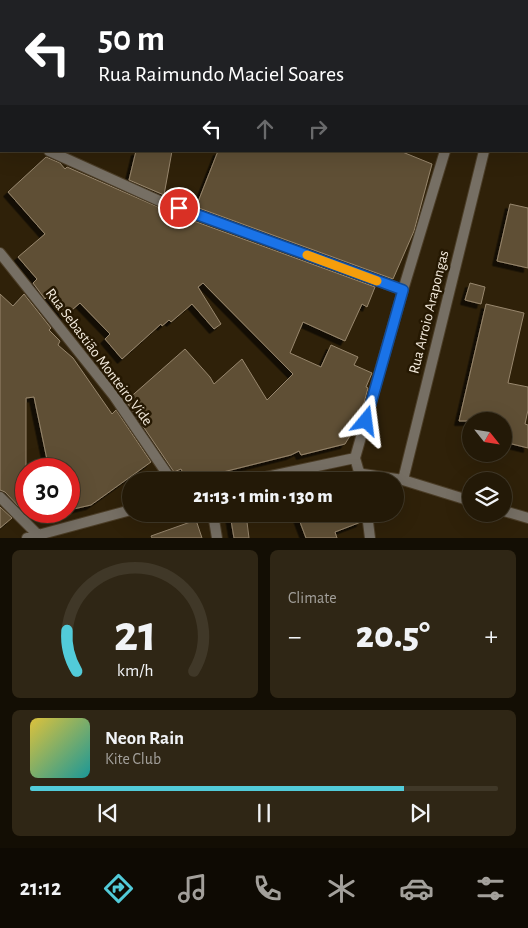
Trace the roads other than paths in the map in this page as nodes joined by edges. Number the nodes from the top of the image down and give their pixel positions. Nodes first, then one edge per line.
1 (50, 152) edge
2 (445, 152) edge
3 (484, 152) edge
4 (0, 253) edge
5 (403, 290) junction
6 (355, 458) junction
7 (166, 472) edge
8 (289, 472) edge
9 (359, 472) edge
10 (404, 476) edge
11 (404, 480) edge
12 (0, 497) edge
13 (462, 498) edge
14 (122, 512) edge
15 (512, 513) edge
16 (528, 518) edge
17 (214, 522) edge
18 (368, 522) edge
19 (38, 535) junction
20 (27, 538) edge
21 (217, 538) edge
22 (370, 538) edge

1 - 5 street
2 - 5 street
3 - 10 street, Rua Arroio Arapongas
4 - 7 street, Rua Sebastião Monteiro Vide
5 - 6 street
6 - 8 street
6 - 9 street
11 - 13 street
12 - 19 street
14 - 19 street
15 - 16 street
17 - 21 street
18 - 22 street
19 - 20 street

